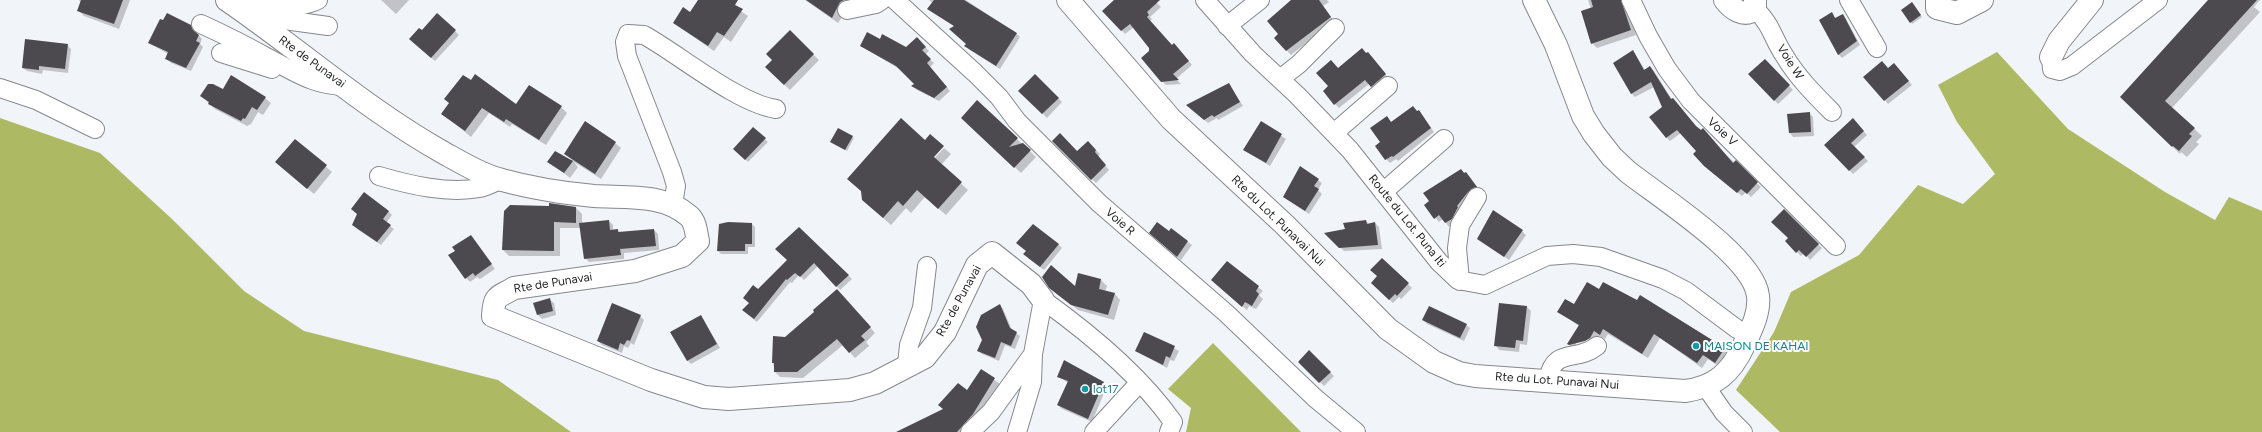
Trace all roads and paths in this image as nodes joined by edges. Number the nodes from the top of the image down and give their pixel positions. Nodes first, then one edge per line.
1 (318, 0) edge
2 (882, 0) edge
3 (896, 0) edge
4 (1068, 0) edge
5 (1205, 0) edge
6 (1260, 0) edge
7 (1534, 0) edge
8 (1631, 0) edge
9 (1725, 0) edge
10 (1849, 0) edge
11 (1937, 0) edge
12 (1982, 0) edge
13 (2092, 0) edge
14 (2158, 0) edge
15 (233, 4) edge
16 (1755, 4) edge
17 (847, 10) dead end
18 (201, 24) dead end
19 (260, 24) junction
20 (328, 26) dead end
21 (1227, 26) junction
22 (1335, 28) dead end
23 (1877, 48) dead end
24 (221, 53) dead end
25 (2051, 57) joint
26 (300, 76) junction
27 (1280, 79) junction
28 (345, 86) junction
29 (1388, 86) dead end
30 (0, 88) edge
31 (776, 109) dead end
32 (1832, 112) dead end
33 (95, 129) dead end
34 (1334, 134) junction
35 (1444, 139) dead end
36 (379, 176) dead end
37 (500, 180) junction
38 (1383, 192) junction
39 (1477, 198) dead end
40 (673, 206) junction
41 (1836, 246) dead end
42 (927, 266) dead end
43 (1460, 281) junction
44 (1043, 300) junction
45 (1749, 333) junction
46 (1597, 346) dead end
47 (1033, 354) junction
48 (907, 365) junction
49 (1548, 380) junction
50 (1140, 382) junction
51 (1706, 387) junction
52 (970, 432) edge
53 (1017, 432) edge
54 (1094, 432) edge
55 (1169, 432) edge
56 (1356, 432) edge
57 (1743, 432) edge

1 - 15 street
2 - 17 street
3 - 56 street, Voie R
4 - 49 main road, Rte du Lot. Punavai Nui
5 - 21 street, Route du Lot. Puna Iti
6 - 21 street
7 - 45 main road, Rte du Lot. Punavai Nui
8 - 41 street, Voie V
9 - 16 main road
10 - 23 street
11 - 12 main road
13 - 25 main road
14 - 25 street
15 - 19 main road, Rte de Punavai
16 - 32 street, Voie W
18 - 26 street
19 - 20 street
19 - 28 main road, Rte de Punavai
21 - 27 street, Route du Lot. Puna Iti
22 - 27 street
24 - 26 street
26 - 28 street
27 - 34 street, Route du Lot. Puna Iti
28 - 37 main road, Rte de Punavai
29 - 34 street
30 - 33 street
31 - 40 street
34 - 38 street, Route du Lot. Puna Iti
35 - 38 street
36 - 37 street
37 - 40 main road, Rte de Punavai
38 - 43 street, Route du Lot. Puna Iti
39 - 43 street
40 - 48 main road, Rte de Punavai
42 - 48 street
43 - 45 street
44 - 47 street
44 - 48 main road, Rte de Punavai
44 - 50 street
45 - 51 main road, Rte du Lot. Punavai Nui
46 - 49 street
47 - 52 street
47 - 53 street
49 - 51 main road, Rte du Lot. Punavai Nui
50 - 54 street
50 - 55 street
51 - 57 street

